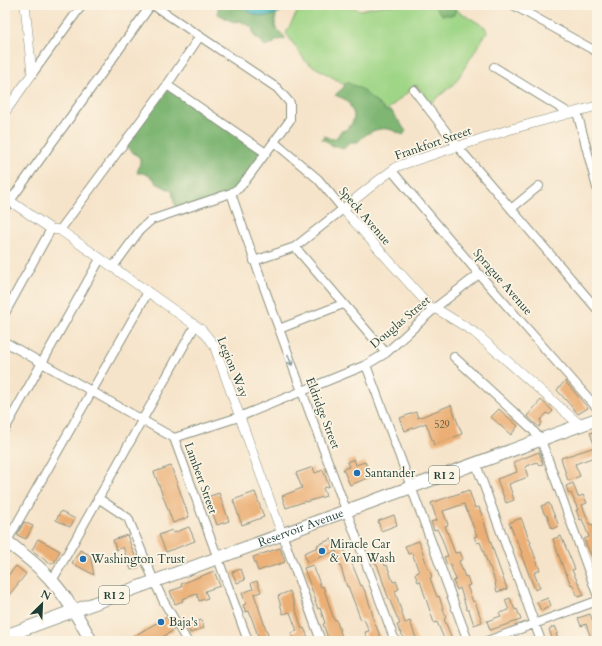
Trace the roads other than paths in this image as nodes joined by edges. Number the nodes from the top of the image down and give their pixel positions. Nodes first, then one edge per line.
1 (25, 5) edge
2 (82, 5) edge
3 (152, 5) edge
4 (514, 5) edge
5 (200, 36) junction
6 (597, 52) edge
7 (494, 67) dead end
8 (32, 74) junction
9 (167, 85) junction
10 (414, 90) dead end
11 (597, 106) edge
12 (5, 112) edge
13 (573, 112) junction
14 (274, 142) junction
15 (458, 147) junction
16 (266, 154) junction
17 (392, 171) junction
18 (538, 186) dead end
19 (597, 188) edge
20 (5, 192) edge
21 (231, 193) junction
22 (8, 204) edge
23 (343, 209) junction
24 (511, 209) junction
25 (55, 229) junction
26 (295, 247) junction
27 (100, 259) junction
28 (254, 261) junction
29 (113, 267) junction
30 (479, 274) junction
31 (148, 292) junction
32 (344, 304) junction
33 (434, 309) junction
34 (597, 309) edge
35 (5, 313) edge
36 (195, 326) junction
37 (279, 329) junction
38 (5, 342) edge
39 (386, 353) junction
40 (454, 357) dead end
41 (42, 364) junction
42 (366, 366) junction
43 (302, 391) junction
44 (91, 392) junction
45 (597, 408) edge
46 (239, 416) junction
47 (597, 419) edge
48 (142, 421) junction
49 (580, 425) junction
50 (5, 429) edge
51 (174, 438) junction
52 (541, 440) junction
53 (476, 464) junction
54 (411, 487) junction
55 (98, 498) junction
56 (347, 511) junction
57 (282, 534) junction
58 (6, 540) edge
59 (217, 558) junction
60 (52, 581) junction
61 (154, 581) junction
62 (597, 594) edge
63 (597, 601) edge
64 (74, 610) junction
65 (534, 624) junction
66 (7, 636) edge
67 (91, 641) edge
68 (186, 641) edge
69 (248, 641) edge
70 (321, 641) edge
71 (394, 641) edge
72 (468, 641) edge
73 (487, 641) edge
74 (541, 641) edge

1 - 8 street
2 - 8 street
3 - 5 street
3 - 22 street
4 - 6 street
5 - 9 street
5 - 14 street
7 - 13 street
8 - 12 street
9 - 16 street
9 - 25 street
10 - 15 street
11 - 13 street, Frankfort Street
13 - 15 street, Frankfort Street
13 - 19 street
14 - 16 street
14 - 23 street, Speck Avenue
15 - 17 street, Frankfort Street
15 - 24 street
16 - 21 street
17 - 23 street, Frankfort Street
17 - 30 street, Sprague Avenue
18 - 24 street
20 - 22 street, Legion Way
21 - 28 street, Eldridge Street
21 - 29 street
22 - 25 street, Legion Way
23 - 26 street, Frankfort Street
23 - 33 street, Speck Avenue
24 - 34 street
25 - 27 street, Legion Way
25 - 35 street
26 - 28 street, Frankfort Street
26 - 32 street
27 - 29 street, Legion Way
27 - 41 street
28 - 37 street, Eldridge Street
29 - 31 street, Legion Way
30 - 33 street, Douglas Street
30 - 45 street, Sprague Avenue
31 - 36 street, Legion Way
31 - 44 street
32 - 37 street
32 - 39 street
33 - 39 street, Douglas Street
33 - 49 street, Speck Avenue
36 - 46 street, Legion Way
36 - 48 street
37 -> 43 street, Eldridge Street
38 - 41 street, Lambert Street
39 - 42 street, Douglas Street
40 - 52 street
41 - 44 street, Lambert Street
41 - 50 street
42 - 43 street, Douglas Street
42 - 54 street
43 - 46 street, Douglas Street
43 - 56 street, Eldridge Street
44 - 48 street, Lambert Street
44 - 58 street
46 - 51 street, Douglas Street
46 - 57 street, Legion Way
47 - 49 main road, Reservoir Avenue / RI 2
48 - 51 street, Lambert Street
48 - 55 street
49 - 52 main road, Reservoir Avenue / RI 2
51 - 59 street, Lambert Street
52 - 53 main road, Reservoir Avenue / RI 2
52 - 62 street
53 - 54 main road, Reservoir Avenue / RI 2
53 - 65 street
54 - 56 main road, Reservoir Avenue / RI 2
54 - 72 street
55 - 60 street
55 - 61 street
56 - 57 main road, Reservoir Avenue / RI 2
56 - 71 street, Eldridge Street
57 - 59 main road, Reservoir Avenue / RI 2
57 - 70 street, Legion Way
58 - 60 main road
59 - 61 main road, Reservoir Avenue / RI 2
59 - 69 street, Lambert Street
60 - 64 main road
61 - 64 main road, Reservoir Avenue / RI 2
61 - 68 street
63 - 65 street
64 - 66 main road, Reservoir Avenue / RI 2
64 - 67 main road
65 - 73 street
65 - 74 street

